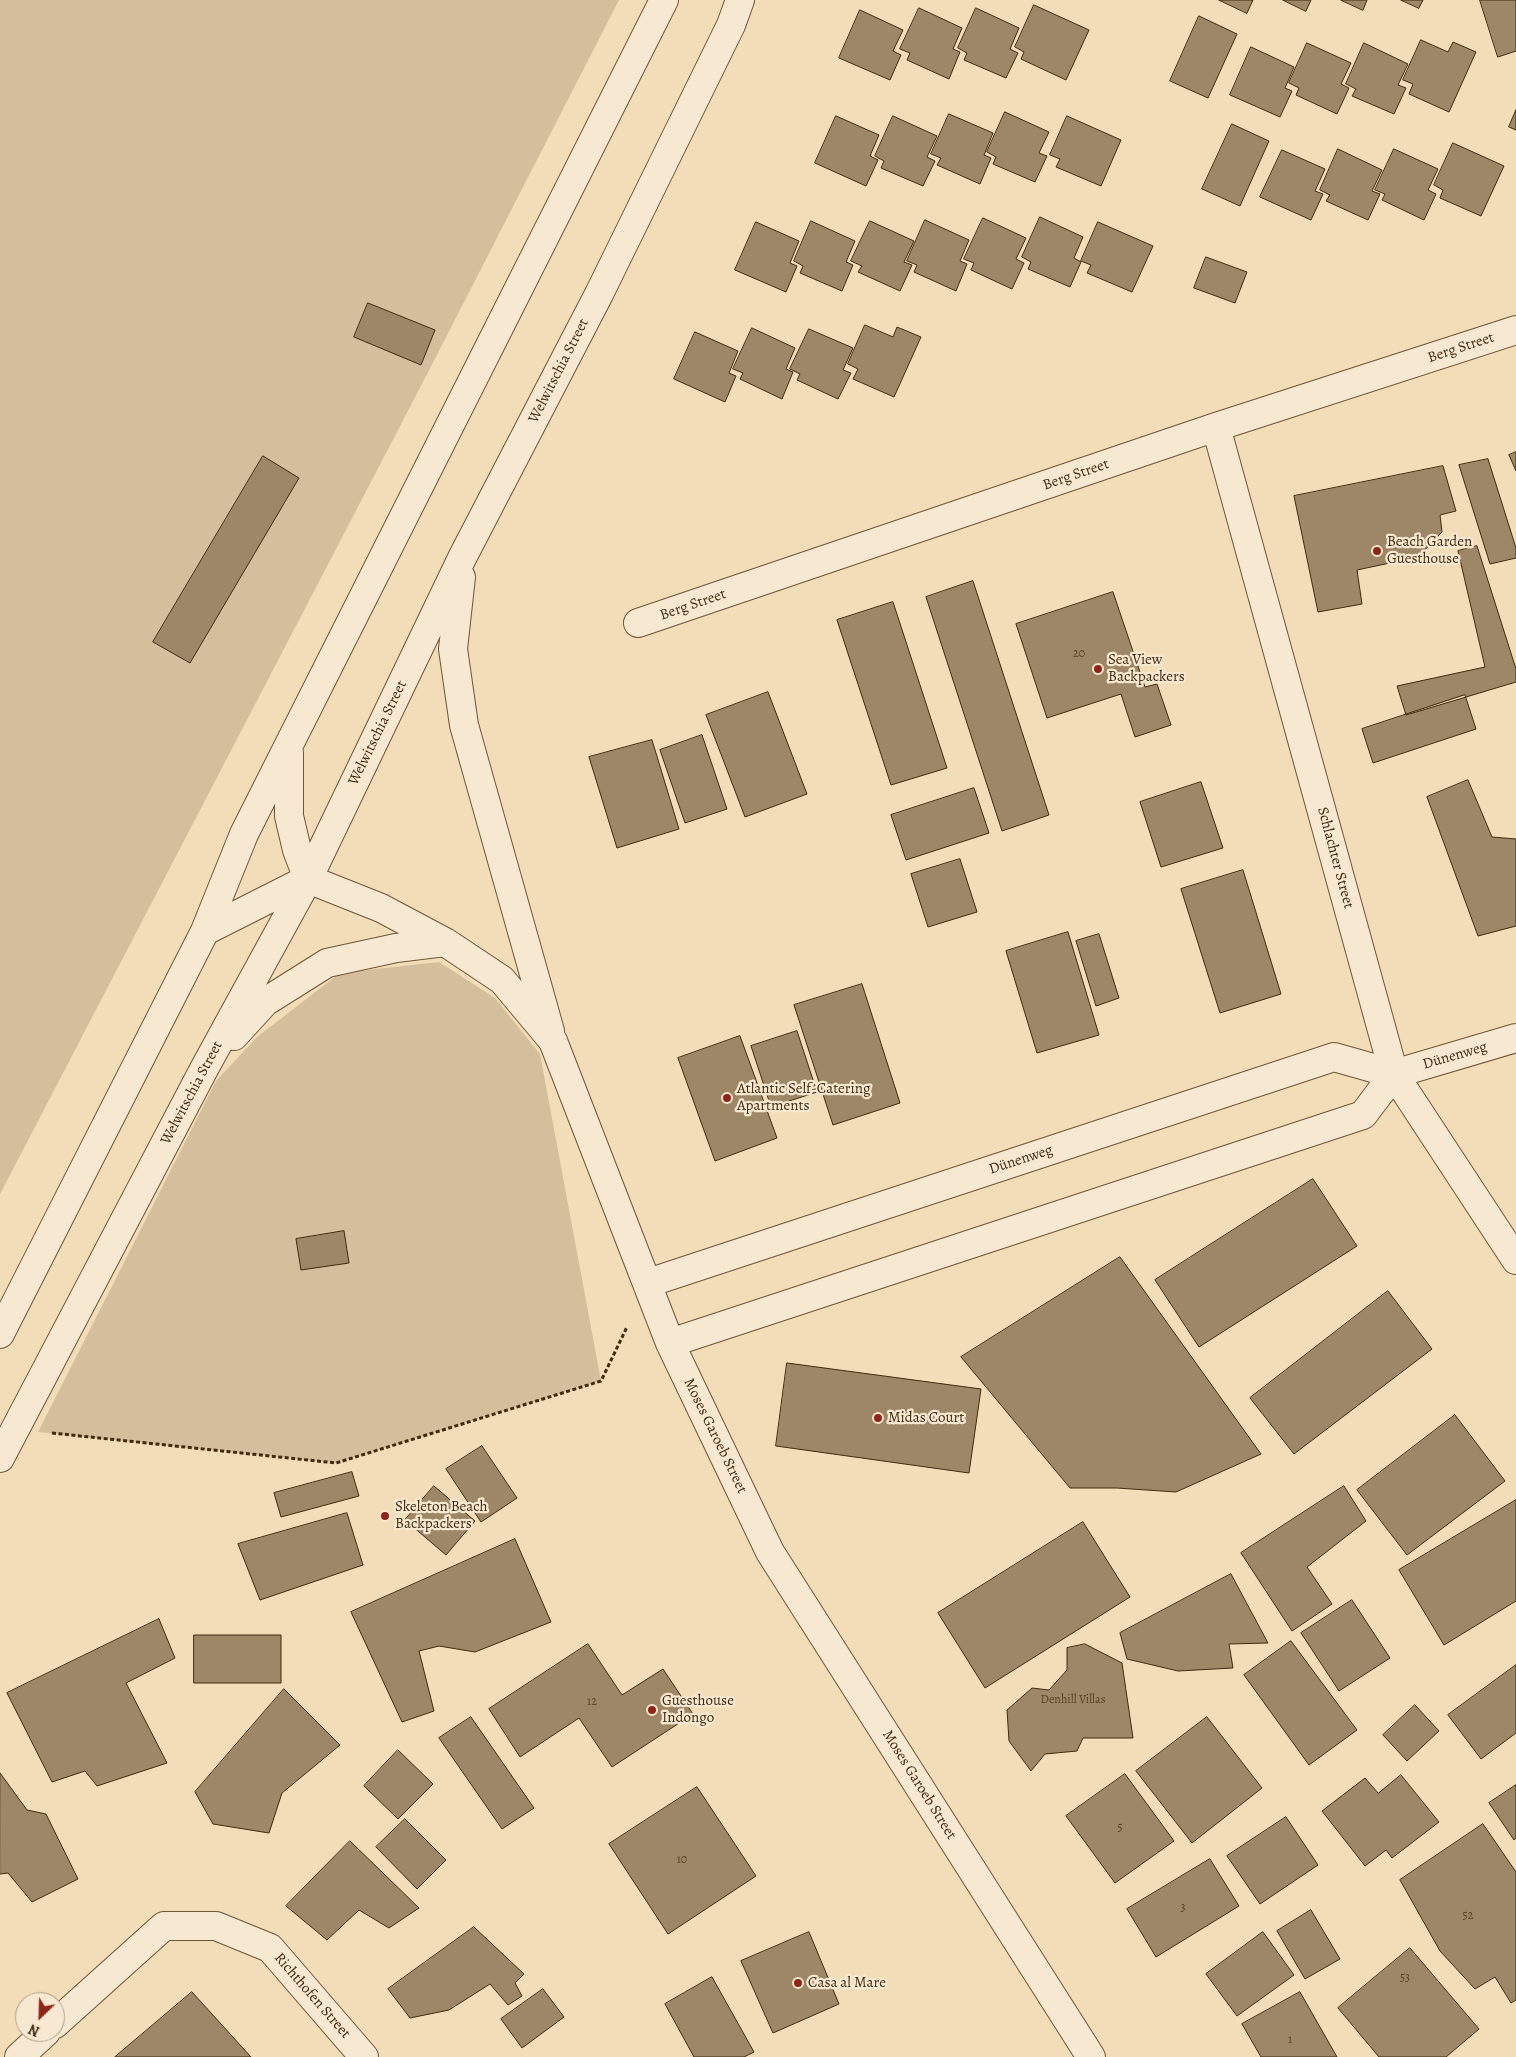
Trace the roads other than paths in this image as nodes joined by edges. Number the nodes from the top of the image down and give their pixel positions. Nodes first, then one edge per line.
1 (664, 0) edge
2 (740, 0) edge
3 (1516, 330) edge
4 (1216, 427) junction
5 (462, 558) junction
6 (638, 623) dead end
7 (289, 749) junction
8 (308, 879) junction
9 (205, 931) junction
10 (444, 942) junction
11 (1516, 1038) edge
12 (553, 1041) junction
13 (204, 1070) junction
14 (1394, 1074) junction
15 (1516, 1260) edge
16 (648, 1283) junction
17 (0, 1334) edge
18 (670, 1343) junction
19 (0, 1458) edge
20 (65, 2015) edge
21 (35, 2042) edge
22 (18, 2057) edge
23 (364, 2057) edge
24 (1091, 2057) edge

1 - 7 street
2 - 5 street, Welwitschia Street
3 - 4 street, Berg Street
4 - 6 street, Berg Street
4 - 14 street, Schlachter Street
5 - 8 street, Welwitschia Street
5 - 12 street
7 - 8 street
7 - 9 street
8 - 9 street
8 - 10 street, Moses Garoeb Street
8 - 13 street, Welwitschia Street
9 - 17 street
10 - 12 street, Moses Garoeb Street
10 - 13 street
11 - 14 street, Dünenweg
12 - 16 street, Moses Garoeb Street
13 - 19 street, Welwitschia Street
14 - 15 street, Schlachter Street
14 - 16 street, Dünenweg
14 - 18 street
16 - 18 street, Moses Garoeb Street
18 - 24 street, Moses Garoeb Street
20 - 23 street, Richthofen Street
21 - 22 street

